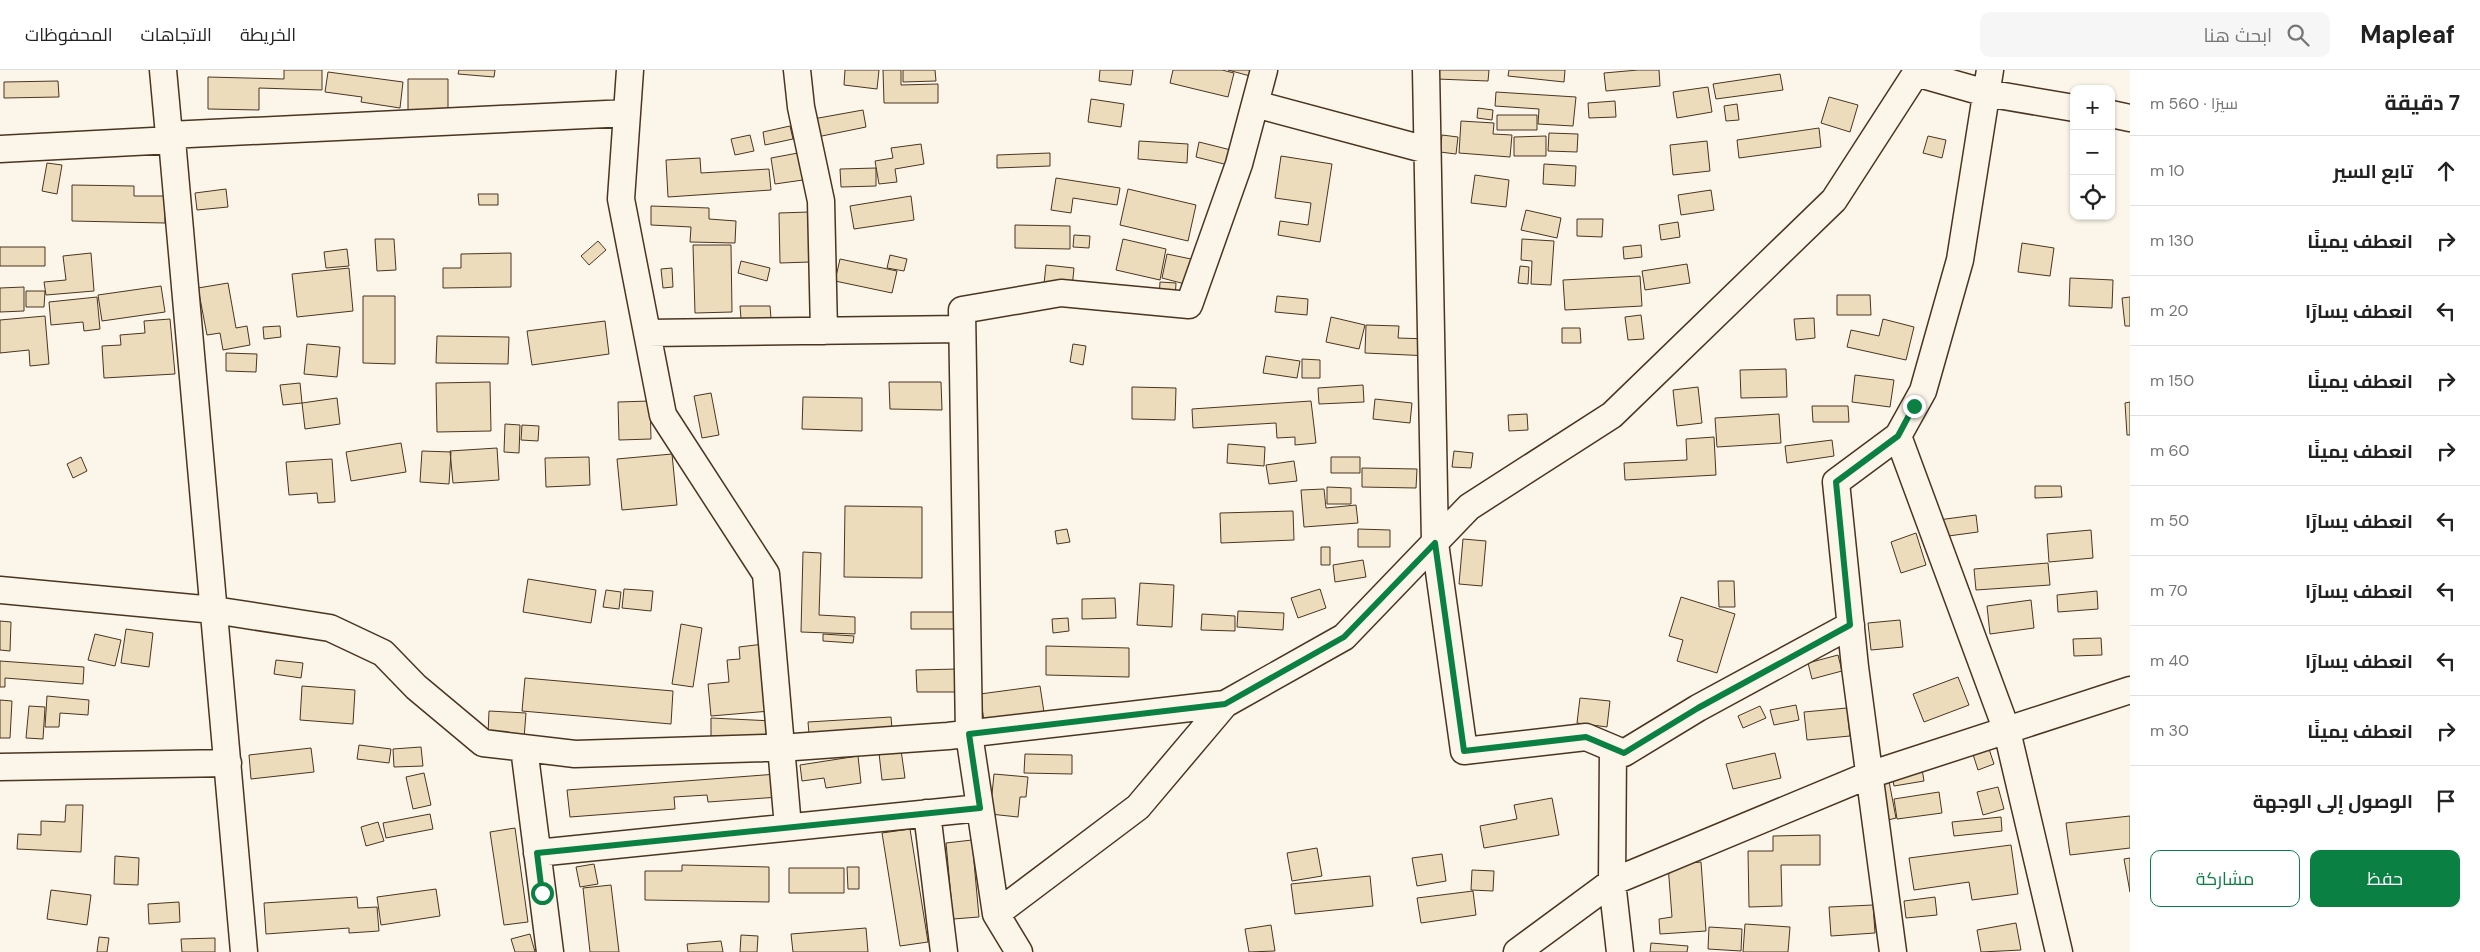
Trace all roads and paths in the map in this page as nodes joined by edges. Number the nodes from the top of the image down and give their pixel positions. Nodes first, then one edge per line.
1 (163, 70) edge
2 (630, 70) edge
3 (797, 70) edge
4 (1264, 70) edge
5 (1426, 70) edge
6 (1917, 72) edge
7 (1988, 81) edge
8 (1255, 104) junction
9 (2070, 107) edge
10 (627, 113) junction
11 (2115, 115) edge
12 (2130, 118) edge
13 (170, 138) junction
14 (0, 149) edge
15 (1427, 150) junction
16 (962, 329) junction
17 (824, 331) junction
18 (647, 333) junction
19 (1898, 436) junction
20 (1435, 543) junction
21 (0, 590) edge
22 (214, 610) junction
23 (1850, 625) junction
24 (2130, 690) edge
25 (1225, 704) junction
26 (2007, 730) junction
27 (969, 734) junction
28 (781, 747) junction
29 (524, 748) junction
30 (1613, 749) junction
31 (228, 762) junction
32 (0, 767) edge
33 (1869, 775) junction
34 (980, 808) junction
35 (927, 813) junction
36 (788, 827) junction
37 (537, 853) junction
38 (1612, 882) junction
39 (996, 914) junction
40 (244, 952) edge
41 (550, 952) edge
42 (944, 952) edge
43 (1018, 952) edge
44 (1517, 952) edge
45 (1620, 952) edge
46 (1893, 952) edge
47 (2059, 952) edge

1 - 13 street
2 - 10 street
3 - 17 street
4 - 8 street
5 - 15 street
6 - 7 street
6 - 20 street
7 - 9 street
7 - 19 street
8 - 15 street
8 - 16 street
10 - 13 street
10 - 18 street
11 - 12 street
13 - 14 street
13 - 22 street
15 - 20 street
16 - 17 street
16 - 27 street
17 - 18 street
18 - 28 street
19 - 23 street
19 - 26 street
20 - 25 street
20 - 30 street
21 - 22 street
22 - 29 street
22 - 31 street
23 - 30 street
23 - 33 street
24 - 26 street
25 - 27 street
25 - 39 street
26 - 33 street
26 - 47 street
27 - 28 street
27 - 34 street
28 - 29 street
28 - 36 street
29 - 37 street
30 - 38 street
31 - 32 street
31 - 40 street
33 - 38 street
33 - 46 street
34 - 35 street
34 - 39 street
35 - 36 street
35 - 42 street
36 - 37 street
37 - 41 street
38 - 44 street
38 - 45 street
39 - 43 street

